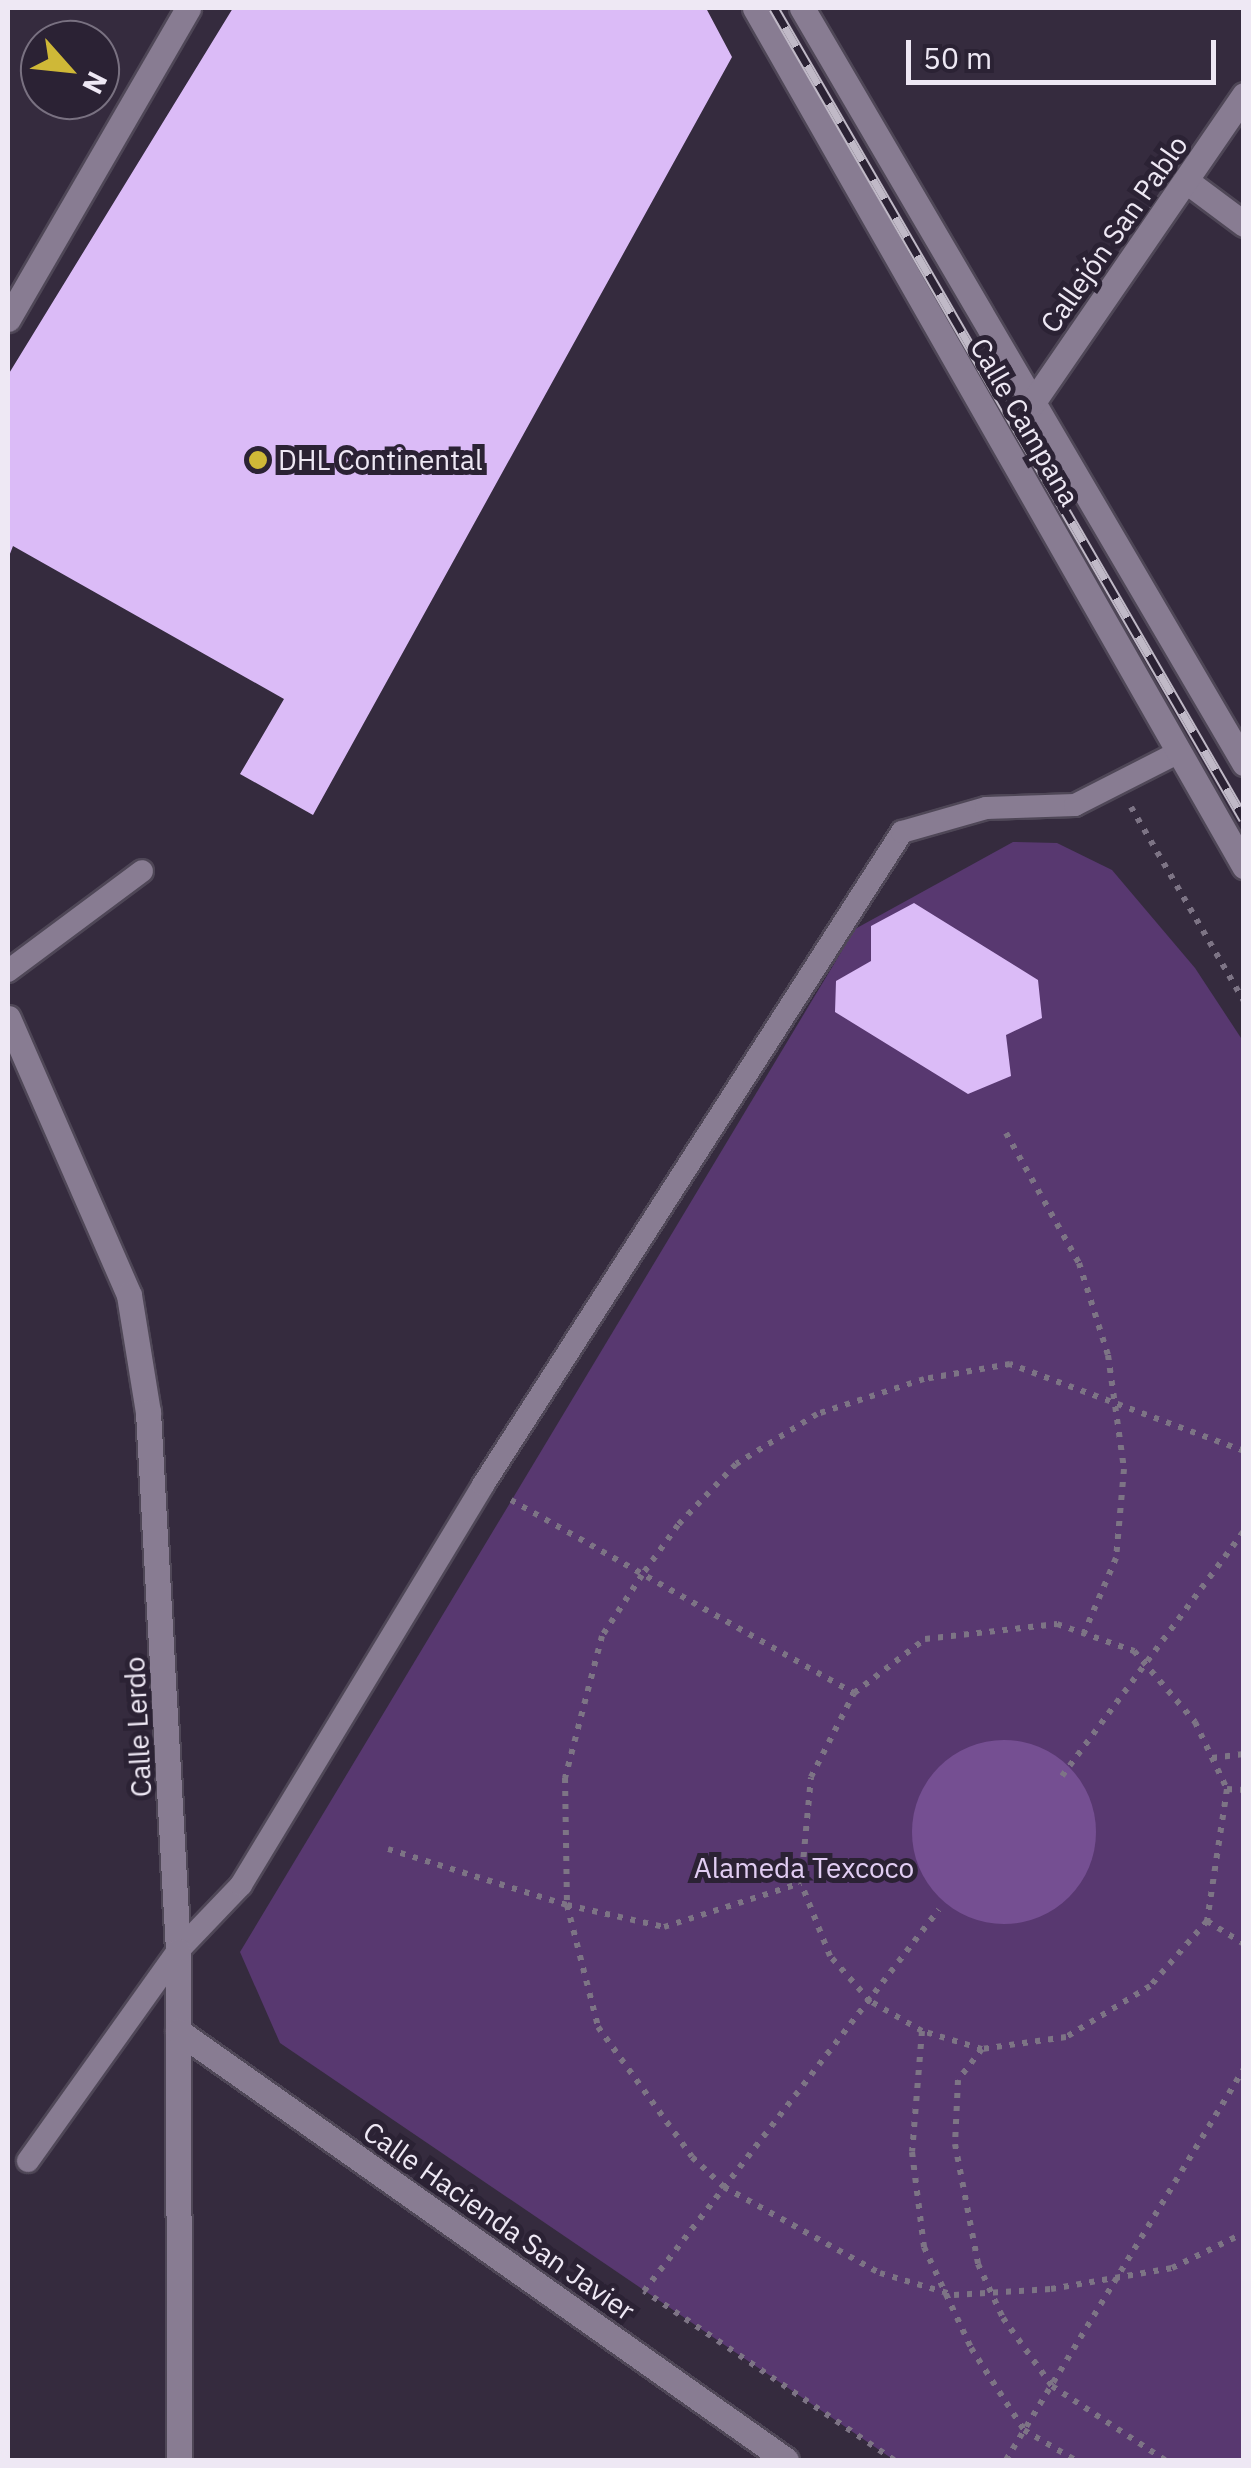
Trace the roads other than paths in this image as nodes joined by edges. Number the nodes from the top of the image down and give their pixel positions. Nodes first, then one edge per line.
1 (188, 8) edge
2 (754, 8) edge
3 (802, 8) edge
4 (1244, 95) edge
5 (1189, 183) junction
6 (1244, 224) edge
7 (10, 310) edge
8 (1031, 405) junction
9 (1179, 752) junction
10 (1244, 763) edge
11 (1244, 866) edge
12 (142, 871) dead end
13 (8, 971) edge
14 (8, 1018) edge
15 (178, 1951) junction
16 (178, 2031) junction
17 (28, 2161) dead end
18 (179, 2460) edge
19 (786, 2460) edge

1 - 7 street
2 - 9 street, Calle Campana
3 - 8 street, Calle Campana
4 - 5 street, Callejón San Pablo
5 - 6 street
5 - 8 street, Callejón San Pablo
8 - 10 street, Calle Campana
9 - 11 street, Calle Campana
9 - 15 lane
12 - 13 lane
14 - 15 street, Calle Lerdo
15 - 16 street, Calle Lerdo
15 - 17 lane
16 - 18 street, Calle Lerdo
16 - 19 street, Calle Hacienda San Javier

